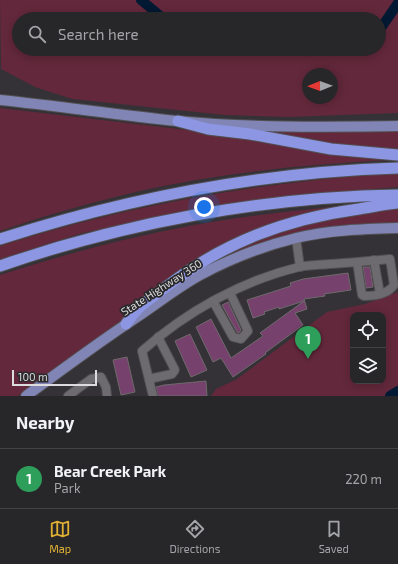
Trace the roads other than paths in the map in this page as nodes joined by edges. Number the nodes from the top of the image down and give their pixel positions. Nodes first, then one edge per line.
1 (0, 100) edge
2 (178, 121) junction
3 (398, 126) edge
4 (398, 155) edge
5 (398, 168) edge
6 (398, 195) edge
7 (398, 203) edge
8 (398, 228) edge
9 (296, 238) junction
10 (0, 240) edge
11 (374, 260) junction
12 (358, 262) junction
13 (0, 266) edge
14 (300, 267) junction
15 (230, 293) junction
16 (380, 294) junction
17 (213, 301) junction
18 (126, 324) junction
19 (158, 337) junction
20 (149, 379) junction
21 (26, 396) edge
22 (68, 396) edge
23 (107, 396) edge
24 (153, 396) edge

1 - 2 main road
2 - 3 main road
2 - 4 highway
5 - 10 highway
6 - 13 highway
7 - 18 highway
8 - 9 main road, State Highway 360
9 - 14 lane
9 - 18 main road, State Highway 360
11 - 12 lane
11 - 16 lane
11 - 16 lane
12 - 14 lane
12 - 16 lane
14 - 15 lane
15 - 17 lane
15 - 17 lane
17 - 19 lane
18 - 21 main road, State Highway 360
19 - 20 lane
19 - 20 lane
20 - 24 lane
22 - 23 lane

